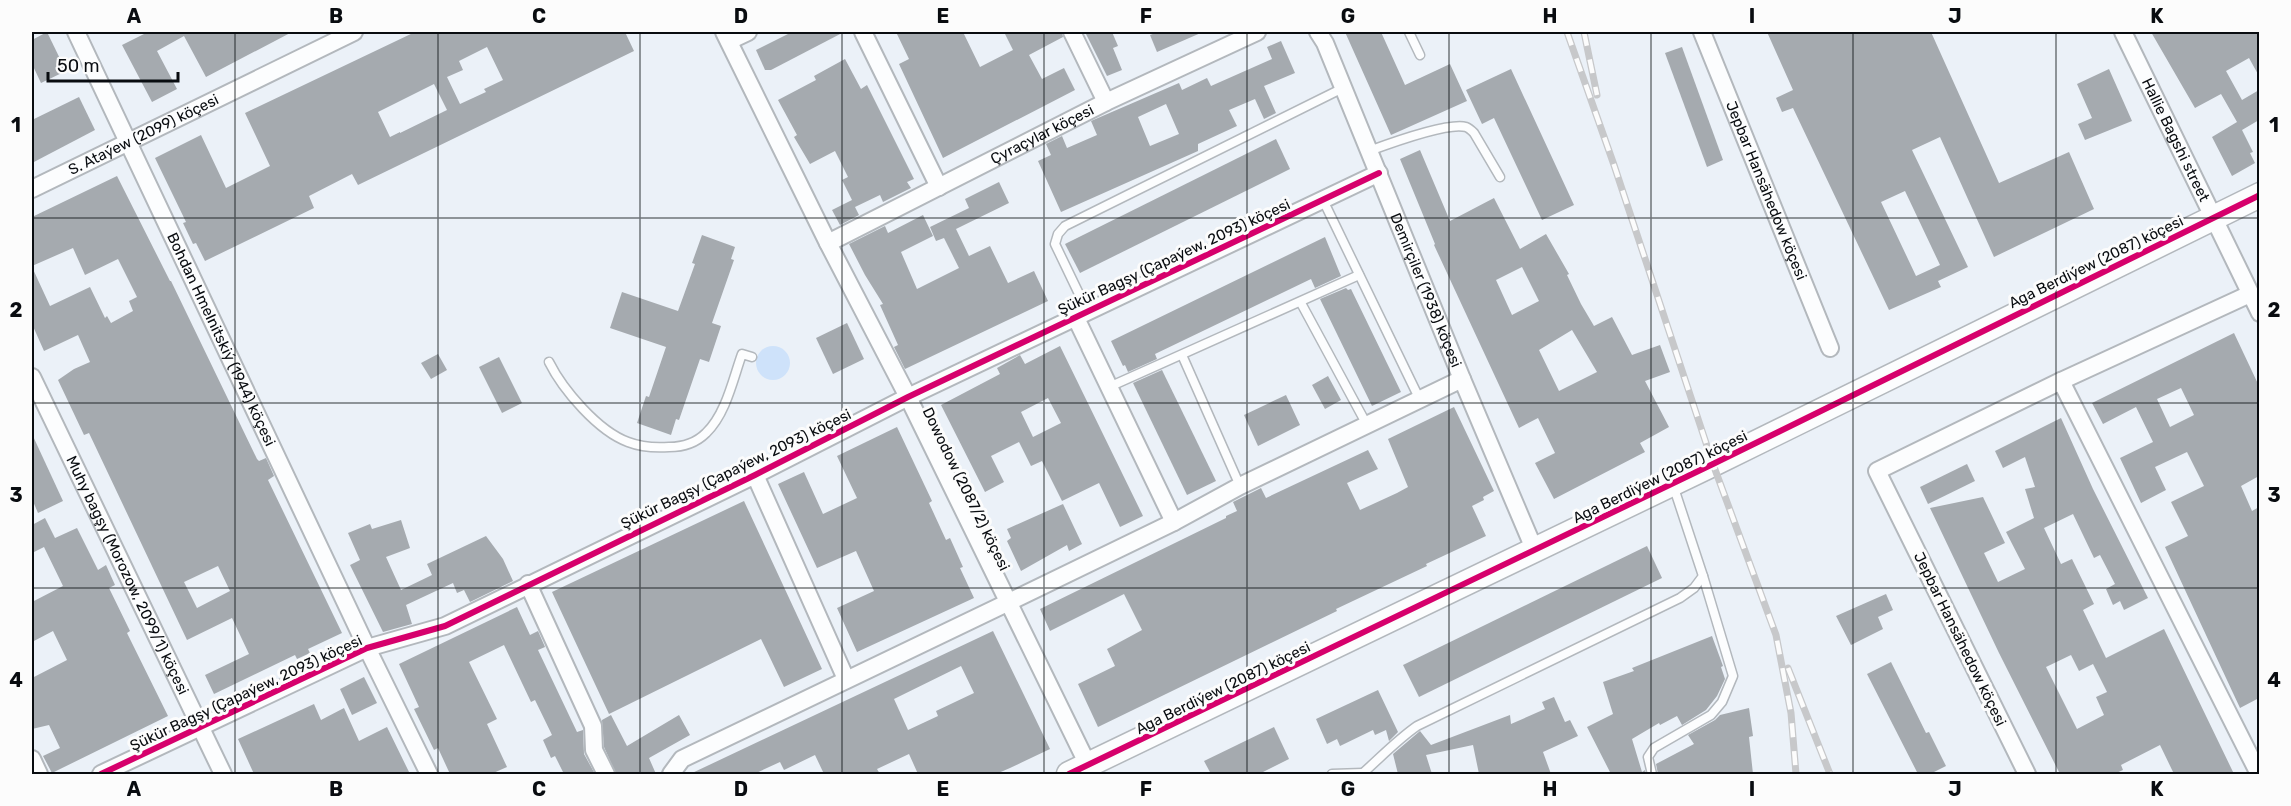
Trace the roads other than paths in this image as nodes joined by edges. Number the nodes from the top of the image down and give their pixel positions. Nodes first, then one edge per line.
1 (76, 32) edge
2 (354, 32) edge
3 (748, 32) edge
4 (863, 32) edge
5 (1072, 32) edge
6 (1257, 32) edge
7 (1318, 32) edge
8 (1409, 32) edge
9 (1702, 32) edge
10 (2123, 32) edge
11 (727, 36) edge
12 (1420, 55) dead end
13 (1343, 88) junction
14 (1106, 102) junction
15 (128, 142) junction
16 (1369, 151) junction
17 (1379, 173) junction
18 (1500, 177) dead end
19 (939, 187) junction
20 (32, 189) edge
21 (2259, 195) edge
22 (1323, 200) junction
23 (2213, 218) junction
24 (828, 243) junction
25 (1359, 275) junction
26 (2250, 294) junction
27 (1300, 303) junction
28 (2259, 313) edge
29 (1075, 316) junction
30 (1830, 348) dead end
31 (1182, 355) junction
32 (752, 357) dead end
33 (549, 362) dead end
34 (32, 377) edge
35 (1462, 379) junction
36 (2061, 381) junction
37 (1109, 387) junction
38 (908, 397) junction
39 (1420, 400) junction
40 (1366, 425) junction
41 (754, 475) junction
42 (1672, 483) junction
43 (1240, 486) junction
44 (1174, 522) junction
45 (1535, 551) junction
46 (1703, 576) junction
47 (528, 584) junction
48 (1009, 602) junction
49 (367, 648) junction
50 (846, 679) junction
51 (200, 728) junction
52 (32, 759) edge
53 (1079, 770) edge
54 (39, 774) edge
55 (101, 774) edge
56 (223, 774) edge
57 (429, 774) edge
58 (606, 774) edge
59 (671, 774) edge
60 (1332, 774) edge
61 (1363, 774) edge
62 (1652, 774) edge
63 (2027, 774) edge
64 (2259, 774) edge

1 - 15 street, Bohdan Hmelnitskiý (1944) köçesi
2 - 15 street, S. Ataýew (2099) köçesi
3 - 11 street
4 - 19 street
5 - 14 street
6 - 14 street, Çyraçylar köçesi
7 - 13 street, Demirçiler (1938) köçesi
8 - 12 lane
9 - 30 street, Jepbar Hansähedow köçesi
10 - 23 street, Hallie Bagshi street
11 - 24 street, Dowodow (2087/2) köçesi
13 - 16 street, Demirçiler (1938) köçesi
13 - 29 lane
14 - 19 street, Çyraçylar köçesi
15 - 20 street, S. Ataýew (2099) köçesi
15 - 49 street, Bohdan Hmelnitskiý (1944) köçesi
16 - 17 street, Demirçiler (1938) köçesi
16 - 18 lane
17 - 22 street, Şükür Bagşy (Çapaýew, 2093) köçesi
17 - 35 street, Demirçiler (1938) köçesi
19 - 24 street, Çyraçylar köçesi
21 - 23 street, Aga Berdiýew (2087) köçesi
22 - 25 lane
22 - 29 street, Şükür Bagşy (Çapaýew, 2093) köçesi
23 - 26 street, Hallie Bagshi street
23 - 42 street, Aga Berdiýew (2087) köçesi
24 - 38 street, Dowodow (2087/2) köçesi
25 - 27 lane
25 - 39 lane
26 - 28 street, Hallie Bagshi street
26 - 36 street
27 - 31 lane
27 - 40 lane
29 - 37 street
29 - 38 street, Şükür Bagşy (Çapaýew, 2093) köçesi
31 - 37 lane
31 - 43 lane
32 - 33 lane
34 - 51 street, Muhy bagşy (Morozow, 2099/1) köçesi
35 - 39 street
35 - 45 street, Demirçiler (1938) köçesi
36 - 63 street, Jepbar Hansähedow köçesi
36 - 64 street
37 - 44 street
38 - 41 street, Şükür Bagşy (Çapaýew, 2093) köçesi
38 - 48 street, Dowodow (2087/2) köçesi
39 - 40 street
40 - 43 street
41 - 47 street, Şükür Bagşy (Çapaýew, 2093) köçesi
41 - 50 street
42 - 45 street, Aga Berdiýew (2087) köçesi
42 - 46 lane
43 - 44 street
44 - 48 street
45 - 53 street, Aga Berdiýew (2087) köçesi
46 - 61 lane
46 - 62 lane
47 - 49 street, Şükür Bagşy (Çapaýew, 2093) köçesi
47 - 58 street
48 - 50 street
48 - 53 street, Dowodow (2087/2) köçesi
49 - 51 street, Şükür Bagşy (Çapaýew, 2093) köçesi
49 - 57 street, Bohdan Hmelnitskiý (1944) köçesi
50 - 59 street
51 - 55 street, Şükür Bagşy (Çapaýew, 2093) köçesi
51 - 56 street, Muhy bagşy (Morozow, 2099/1) köçesi
52 - 54 street
60 - 61 lane

